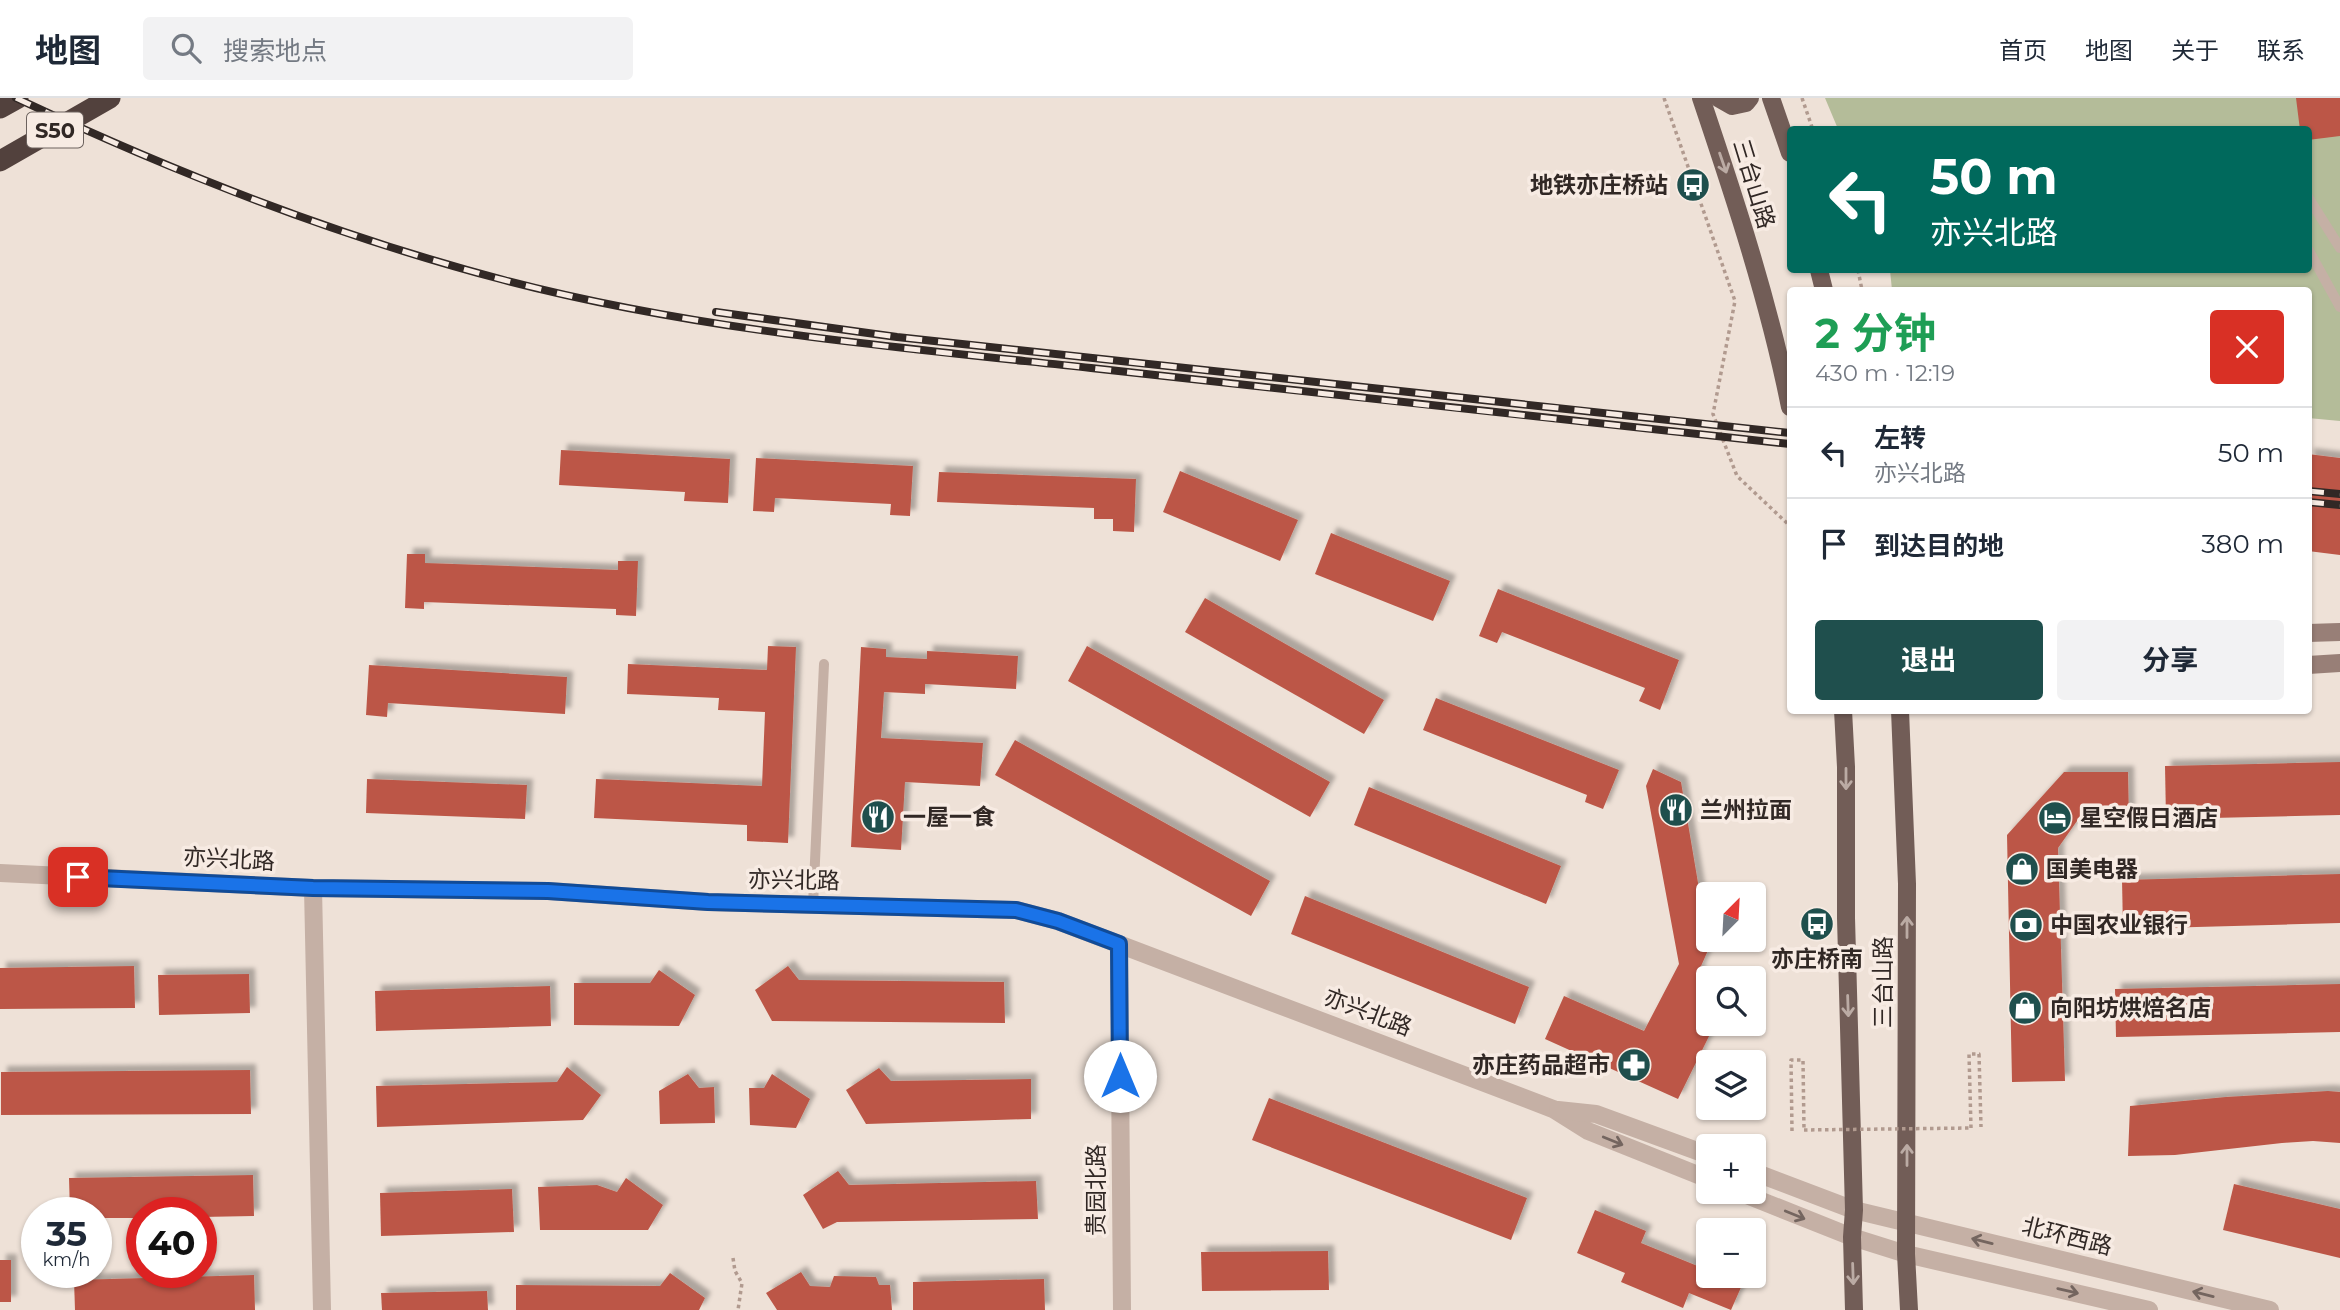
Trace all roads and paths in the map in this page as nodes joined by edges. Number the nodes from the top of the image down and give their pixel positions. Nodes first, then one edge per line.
1 (18, 98) edge
2 (110, 98) edge
3 (1664, 98) edge
4 (1701, 98) edge
5 (1718, 98) edge
6 (1749, 98) edge
7 (1771, 98) edge
8 (1802, 98) edge
9 (0, 108) edge
10 (1812, 126) edge
11 (1787, 144) edge
12 (0, 161) edge
13 (2312, 203) edge
14 (2340, 248) edge
15 (2312, 256) edge
16 (2340, 307) edge
17 (1787, 390) edge
18 (1787, 523) edge
19 (2340, 632) edge
20 (2312, 633) edge
21 (2340, 663) edge
22 (824, 664) dead end
23 (2312, 664) edge
24 (1843, 714) edge
25 (1900, 714) edge
26 (0, 873) edge
27 (313, 888) junction
28 (813, 905) junction
29 (1119, 944) junction
30 (1553, 1109) junction
31 (1981, 1127) dead end
32 (1792, 1131) dead end
33 (1696, 1151) edge
34 (1696, 1174) edge
35 (1766, 1177) edge
36 (1766, 1203) edge
37 (1854, 1210) junction
38 (1907, 1223) junction
39 (1852, 1237) junction
40 (1906, 1254) junction
41 (733, 1258) dead end
42 (322, 1310) edge
43 (738, 1310) edge
44 (1122, 1310) edge
45 (1854, 1310) edge
46 (1909, 1310) edge
47 (2149, 1310) edge
48 (2270, 1310) edge

1 - 9 highway, S50
2 - 12 highway, S50
3 - 18 path
4 -> 17 main road, 三台山路
5 - 6 main road
7 - 11 main road, 三台山路
8 - 10 path
13 - 14 lane
15 - 16 lane
19 - 20 main road
21 - 23 main road
22 - 28 lane
24 -> 37 main road, 三台山路
38 -> 25 main road, 三台山路
26 - 27 street, 亦兴北路
27 - 28 street, 亦兴北路
27 - 42 street
28 - 29 street, 亦兴北路
29 - 30 street, 亦兴北路
29 - 44 street, 贵园北路
30 - 33 street, 亦兴北路
30 -> 34 street, 亦兴北路
31 - 32 path, bridge
35 - 37 street
36 -> 39 street
37 - 38 street, 北环西路
37 - 39 main road, 三台山路
38 - 40 main road, 三台山路
48 -> 38 street, 北环西路
39 - 40 street
39 -> 45 main road, 三台山路
40 - 46 main road, 三台山路
40 -> 47 street
41 - 43 path

